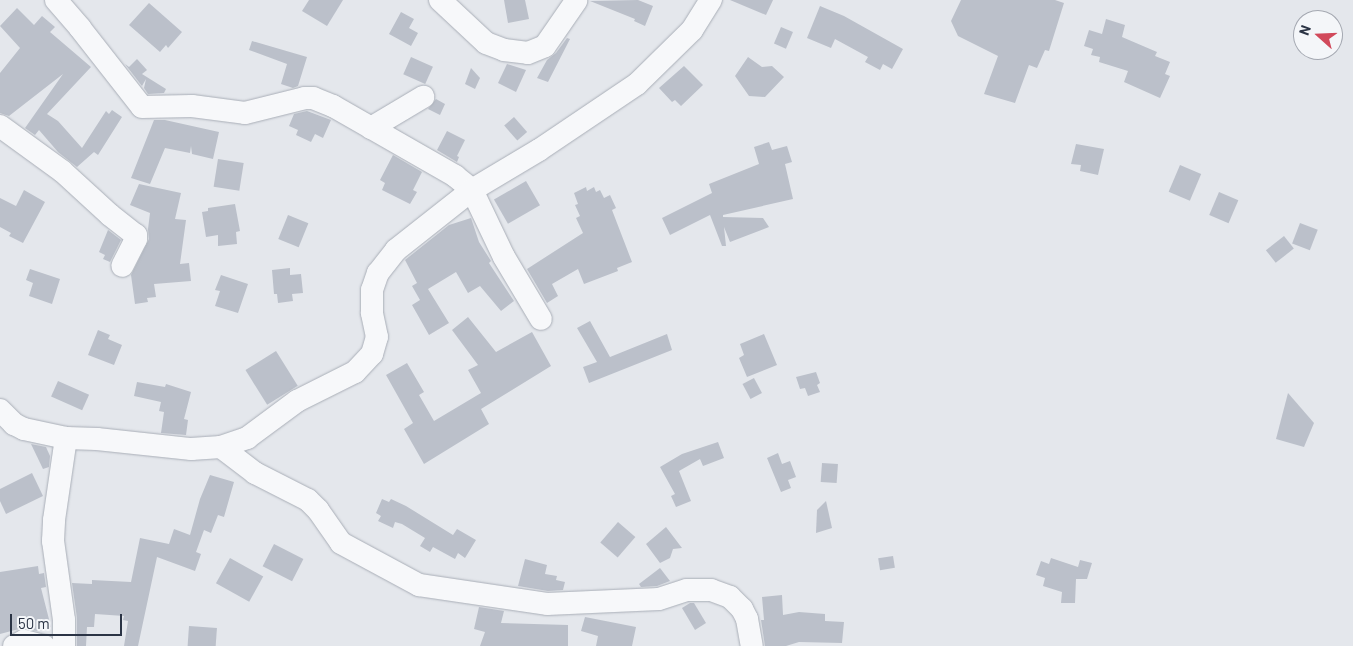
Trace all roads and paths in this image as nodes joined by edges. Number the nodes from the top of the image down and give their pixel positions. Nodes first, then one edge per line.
1 (56, 0) edge
2 (440, 0) edge
3 (711, 0) edge
4 (576, 1) dead end
5 (423, 97) dead end
6 (0, 126) edge
7 (371, 128) junction
8 (472, 190) junction
9 (122, 266) dead end
10 (541, 319) dead end
11 (4, 419) edge
12 (66, 438) junction
13 (221, 447) junction
14 (14, 646) edge
15 (44, 646) edge
16 (64, 646) edge
17 (752, 646) edge

1 - 7 street
2 - 4 street
3 - 8 street
5 - 7 street
6 - 9 street
7 - 8 street
8 - 10 street
8 - 13 street
11 - 12 street
12 - 13 street
12 - 16 street
13 - 17 street
14 - 15 street

